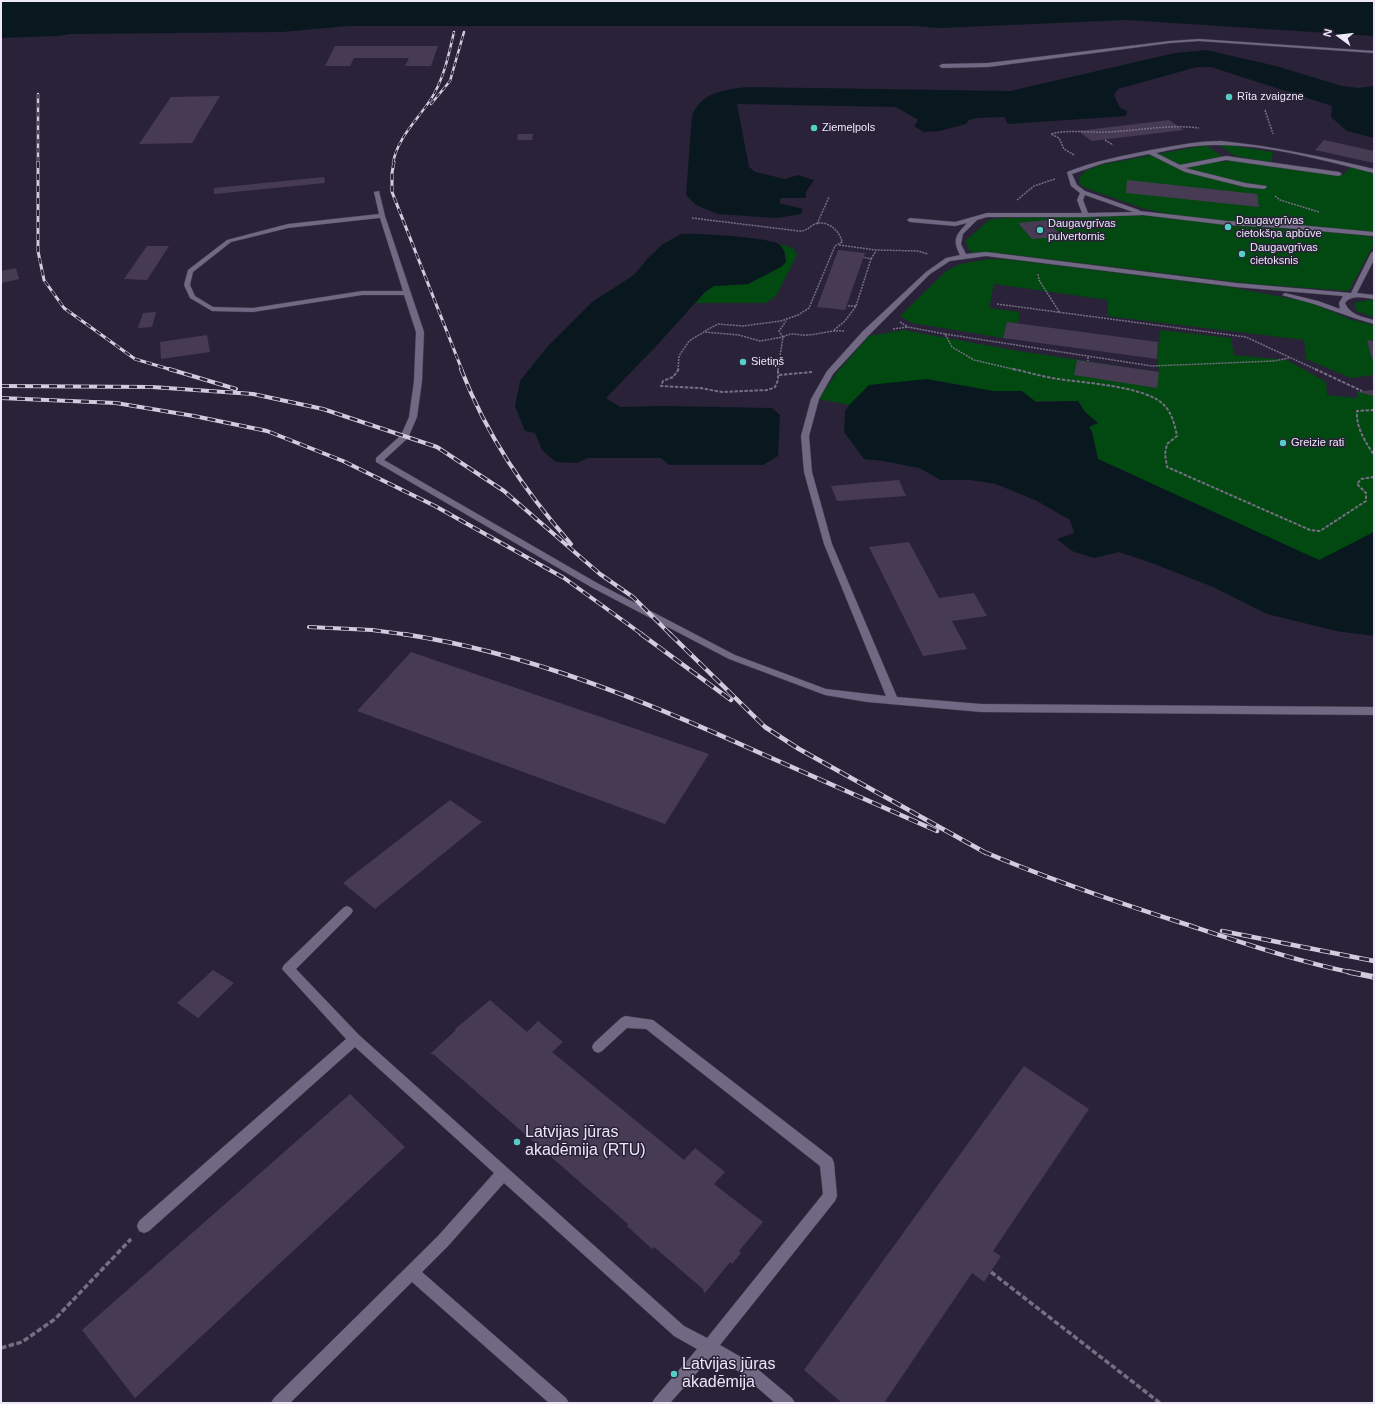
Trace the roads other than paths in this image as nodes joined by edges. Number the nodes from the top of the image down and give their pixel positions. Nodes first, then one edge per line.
1 (1374, 52) edge
2 (942, 66) dead end
3 (1208, 144) junction
4 (1214, 148) dead end
5 (1150, 152) junction
6 (1220, 154) dead end
7 (1226, 158) junction
8 (1180, 167) junction
9 (1374, 171) edge
10 (1339, 174) dead end
11 (1264, 187) dead end
12 (377, 192) dead end
13 (1083, 192) junction
14 (1143, 213) junction
15 (1086, 214) junction
16 (382, 216) junction
17 (975, 218) junction
18 (910, 220) dead end
19 (1374, 234) edge
20 (1374, 253) edge
21 (964, 256) junction
22 (1236, 285) junction
23 (406, 293) junction
24 (1353, 295) junction
25 (1374, 297) edge
26 (1356, 317) junction
27 (1374, 322) edge
28 (892, 700) junction
29 (1374, 711) edge
30 (347, 911) dead end
31 (355, 1039) junction
32 (598, 1047) dead end
33 (503, 1173) junction
34 (144, 1226) road end
35 (411, 1272) junction
36 (709, 1347) junction
37 (279, 1403) edge
38 (561, 1403) edge
39 (660, 1403) edge
40 (787, 1403) edge

1 - 2 lane
3 - 4 lane
3 - 5 lane
3 - 9 lane
5 - 8 lane
5 - 13 lane
6 - 7 lane
7 - 8 lane
7 - 10 lane
8 - 11 lane
12 - 16 lane
13 - 14 lane
13 - 15 lane
14 - 15 lane
14 - 19 lane
15 - 17 lane
16 - 23 lane
16 - 23 lane
17 - 18 lane
17 - 21 lane
20 - 24 lane
21 - 22 lane
21 - 28 lane
22 - 24 lane
22 - 26 lane
23 - 28 lane
24 - 25 lane
24 - 26 lane
26 - 27 lane
28 - 29 lane
30 - 31 lane
31 - 33 lane
31 - 34 lane
32 - 36 lane
33 - 35 lane
33 - 36 lane
35 - 37 lane
35 - 38 lane
36 - 39 lane
36 - 40 lane

